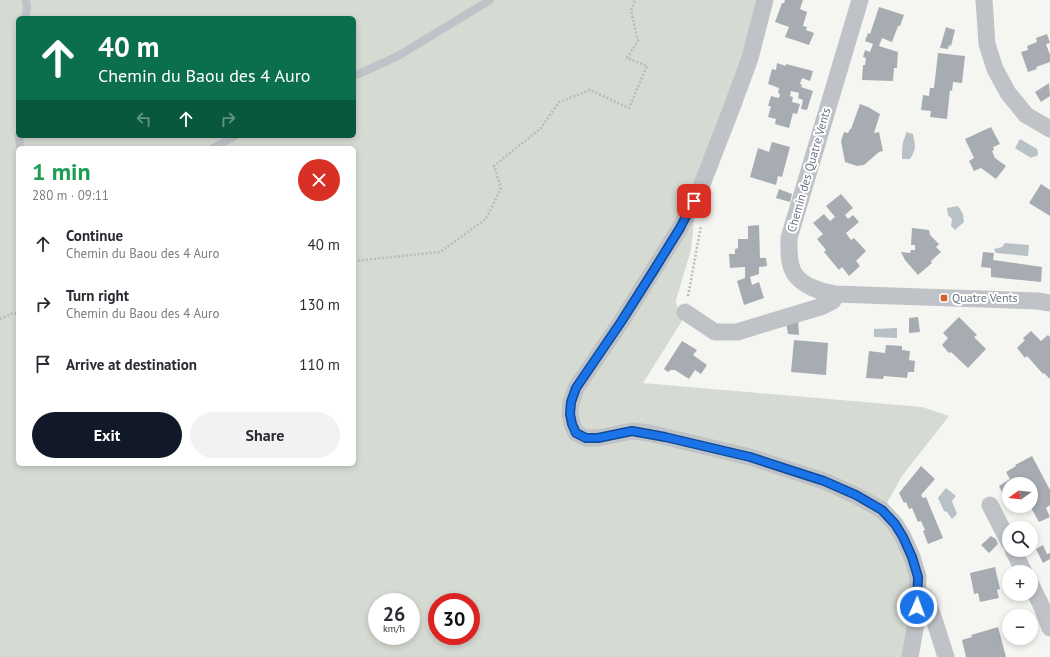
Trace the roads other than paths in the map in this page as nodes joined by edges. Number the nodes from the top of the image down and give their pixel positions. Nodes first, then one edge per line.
1 (26, 0) edge
2 (490, 0) edge
3 (765, 0) edge
4 (860, 0) edge
5 (984, 0) edge
6 (25, 16) edge
7 (356, 75) edge
8 (1050, 129) edge
9 (231, 138) edge
10 (217, 146) edge
11 (835, 294) junction
12 (1050, 303) edge
13 (685, 312) road end
14 (990, 505) dead end
15 (1002, 528) edge
16 (918, 592) junction
17 (1038, 599) edge
18 (1050, 628) edge
19 (910, 657) edge
20 (946, 657) edge

1 - 6 lane
2 - 7 lane
3 - 16 street
4 - 11 street, Chemin des Quatre Vents
5 - 8 street
9 - 10 lane
11 - 12 street, Chemin des Quatre Vents
11 - 13 street
14 - 15 street
16 - 19 street
16 - 20 street
17 - 18 street

